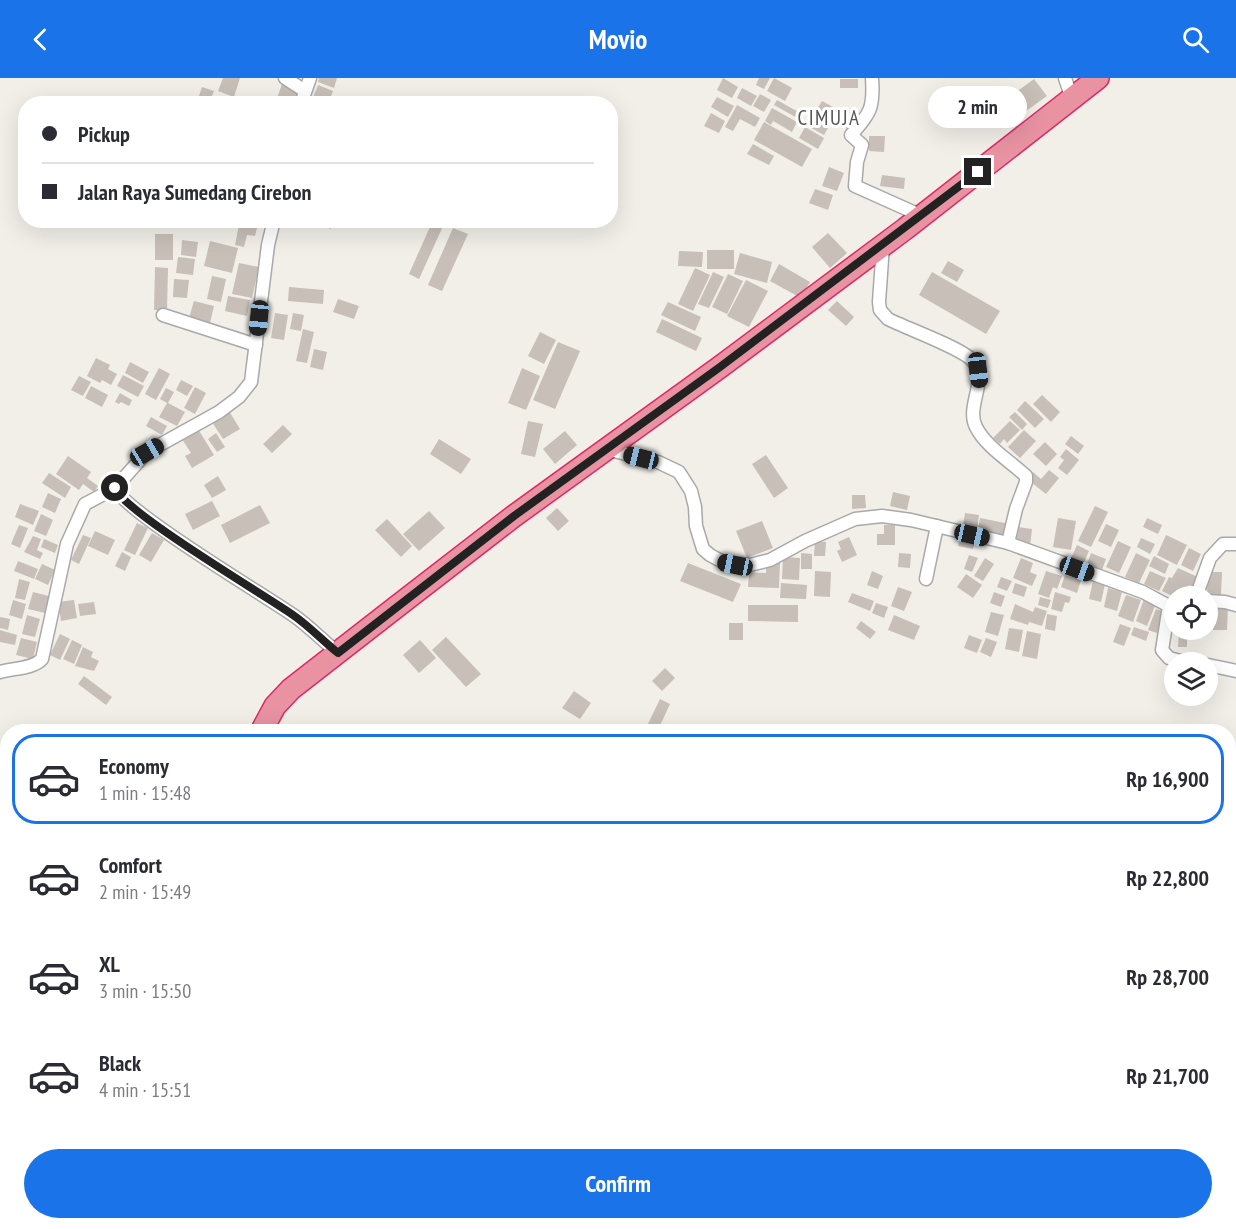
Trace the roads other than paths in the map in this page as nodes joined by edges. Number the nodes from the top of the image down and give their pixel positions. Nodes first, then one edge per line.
1 (285, 78) edge
2 (310, 78) edge
3 (872, 78) edge
4 (1065, 78) edge
5 (1098, 78) edge
6 (305, 91) junction
7 (303, 96) edge
8 (1072, 99) junction
9 (922, 216) junction
10 (272, 228) edge
11 (883, 245) junction
12 (163, 315) dead end
13 (256, 345) junction
14 (606, 449) junction
15 (115, 488) junction
16 (937, 526) junction
17 (1008, 543) junction
18 (1236, 544) edge
19 (926, 579) dead end
20 (1200, 586) edge
21 (1164, 601) edge
22 (1218, 602) edge
23 (1236, 605) edge
24 (1164, 634) edge
25 (1164, 652) edge
26 (338, 653) junction
27 (1218, 667) edge
28 (1236, 670) edge
29 (0, 672) edge
30 (265, 724) edge

1 - 6 street
2 - 6 street
3 - 9 street
4 - 8 street
5 - 8 highway
6 - 7 street
8 - 9 highway
9 - 11 highway
10 - 13 street
11 - 14 highway
11 - 17 street
12 - 13 street
13 - 15 street
14 - 16 street
14 - 26 highway
15 - 26 street
15 - 29 street
16 - 17 street
16 - 19 street
17 - 21 street
18 - 20 street
22 - 23 street
24 - 25 street
26 - 30 highway
27 - 28 street

